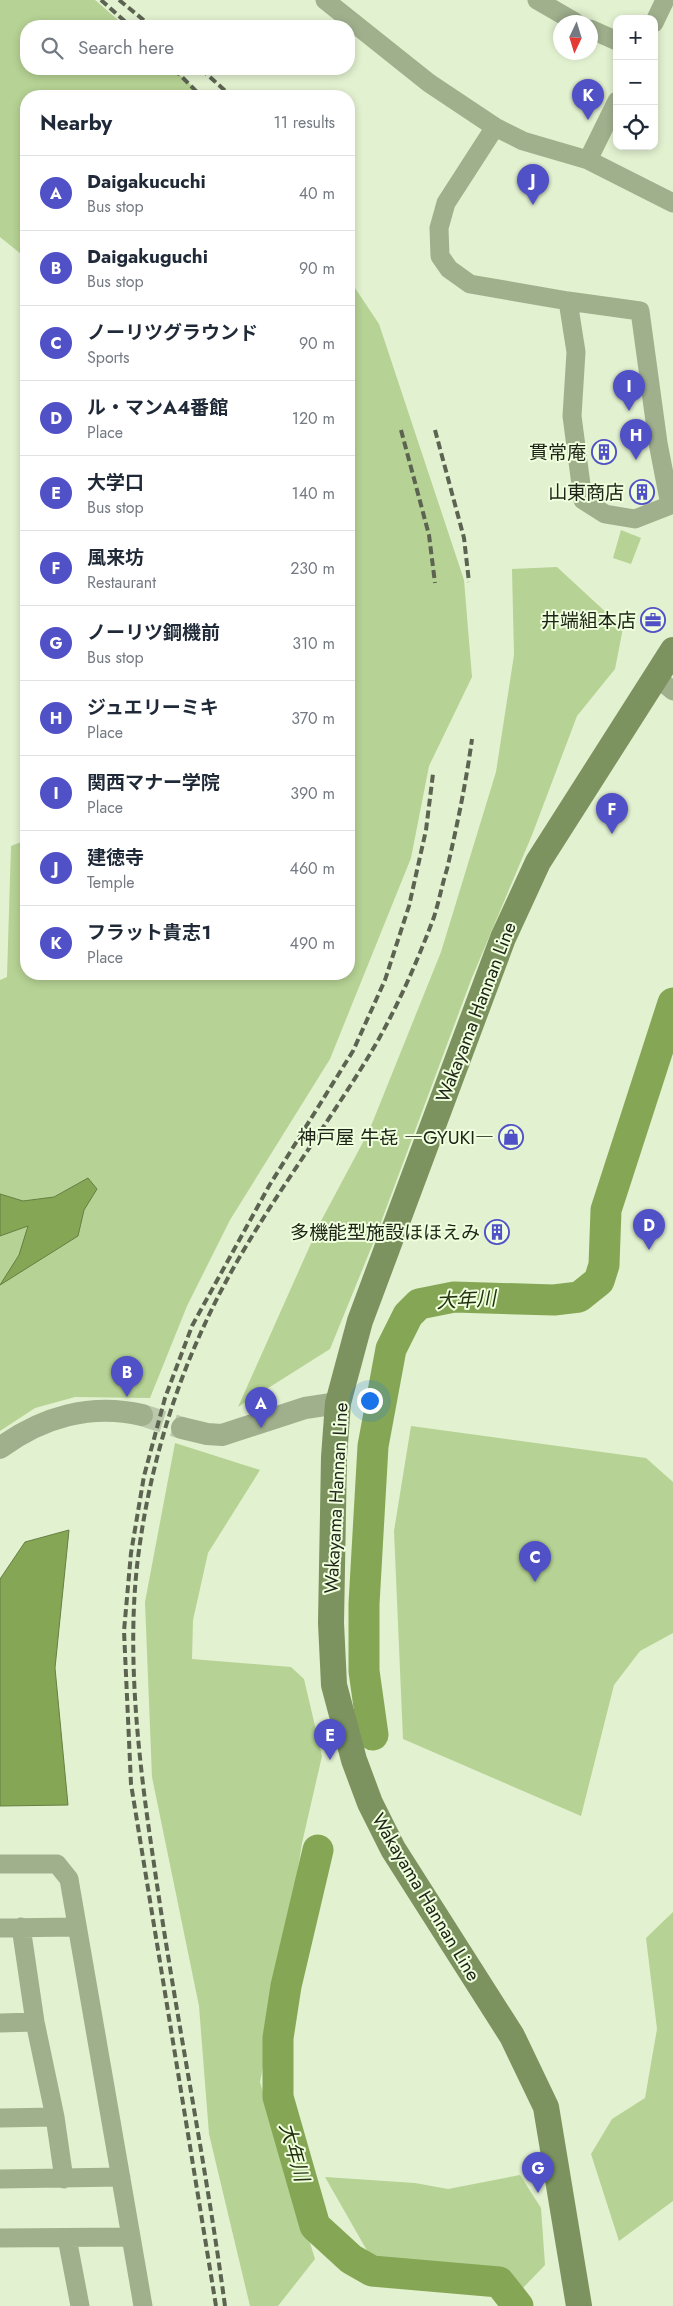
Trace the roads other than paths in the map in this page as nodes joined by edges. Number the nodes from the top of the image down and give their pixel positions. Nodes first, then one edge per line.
1 (325, 0) edge
2 (538, 0) edge
3 (665, 0) edge
4 (563, 15) edge
5 (658, 15) edge
6 (350, 20) edge
7 (355, 24) edge
8 (598, 33) edge
9 (613, 39) edge
10 (615, 105) edge
11 (495, 127) junction
12 (588, 160) junction
13 (673, 203) edge
14 (568, 301) junction
15 (672, 504) edge
16 (673, 650) edge
17 (665, 685) edge
18 (338, 1402) junction
19 (142, 1415) tunnel mouth
20 (182, 1428) tunnel mouth
21 (0, 1448) edge
22 (0, 1864) edge
23 (76, 1927) junction
24 (0, 1928) edge
25 (22, 1928) junction
26 (0, 2022) edge
27 (35, 2022) junction
28 (54, 2117) junction
29 (0, 2118) edge
30 (121, 2177) junction
31 (0, 2179) edge
32 (64, 2179) junction
33 (131, 2237) junction
34 (0, 2238) edge
35 (67, 2238) junction
36 (80, 2306) edge
37 (143, 2306) edge
38 (579, 2306) edge

1 - 6 street
2 - 4 street
3 - 5 street
7 - 11 street
8 - 9 street
10 - 12 street
11 - 12 street
11 - 14 street
12 - 13 street
14 - 15 street
14 - 15 street
16 - 17 main road, Wakayama Hannan Line
17 - 18 main road, Wakayama Hannan Line
18 - 20 street
18 - 38 main road, Wakayama Hannan Line
19 - 21 street
22 - 23 street
23 - 25 street
23 - 30 street
24 - 25 street
25 - 27 street
26 - 27 street
27 - 28 street
28 - 29 street
28 - 32 street
30 - 32 street
30 - 33 street
31 - 32 street
33 - 35 street
33 - 37 street
34 - 35 street
35 - 36 street

